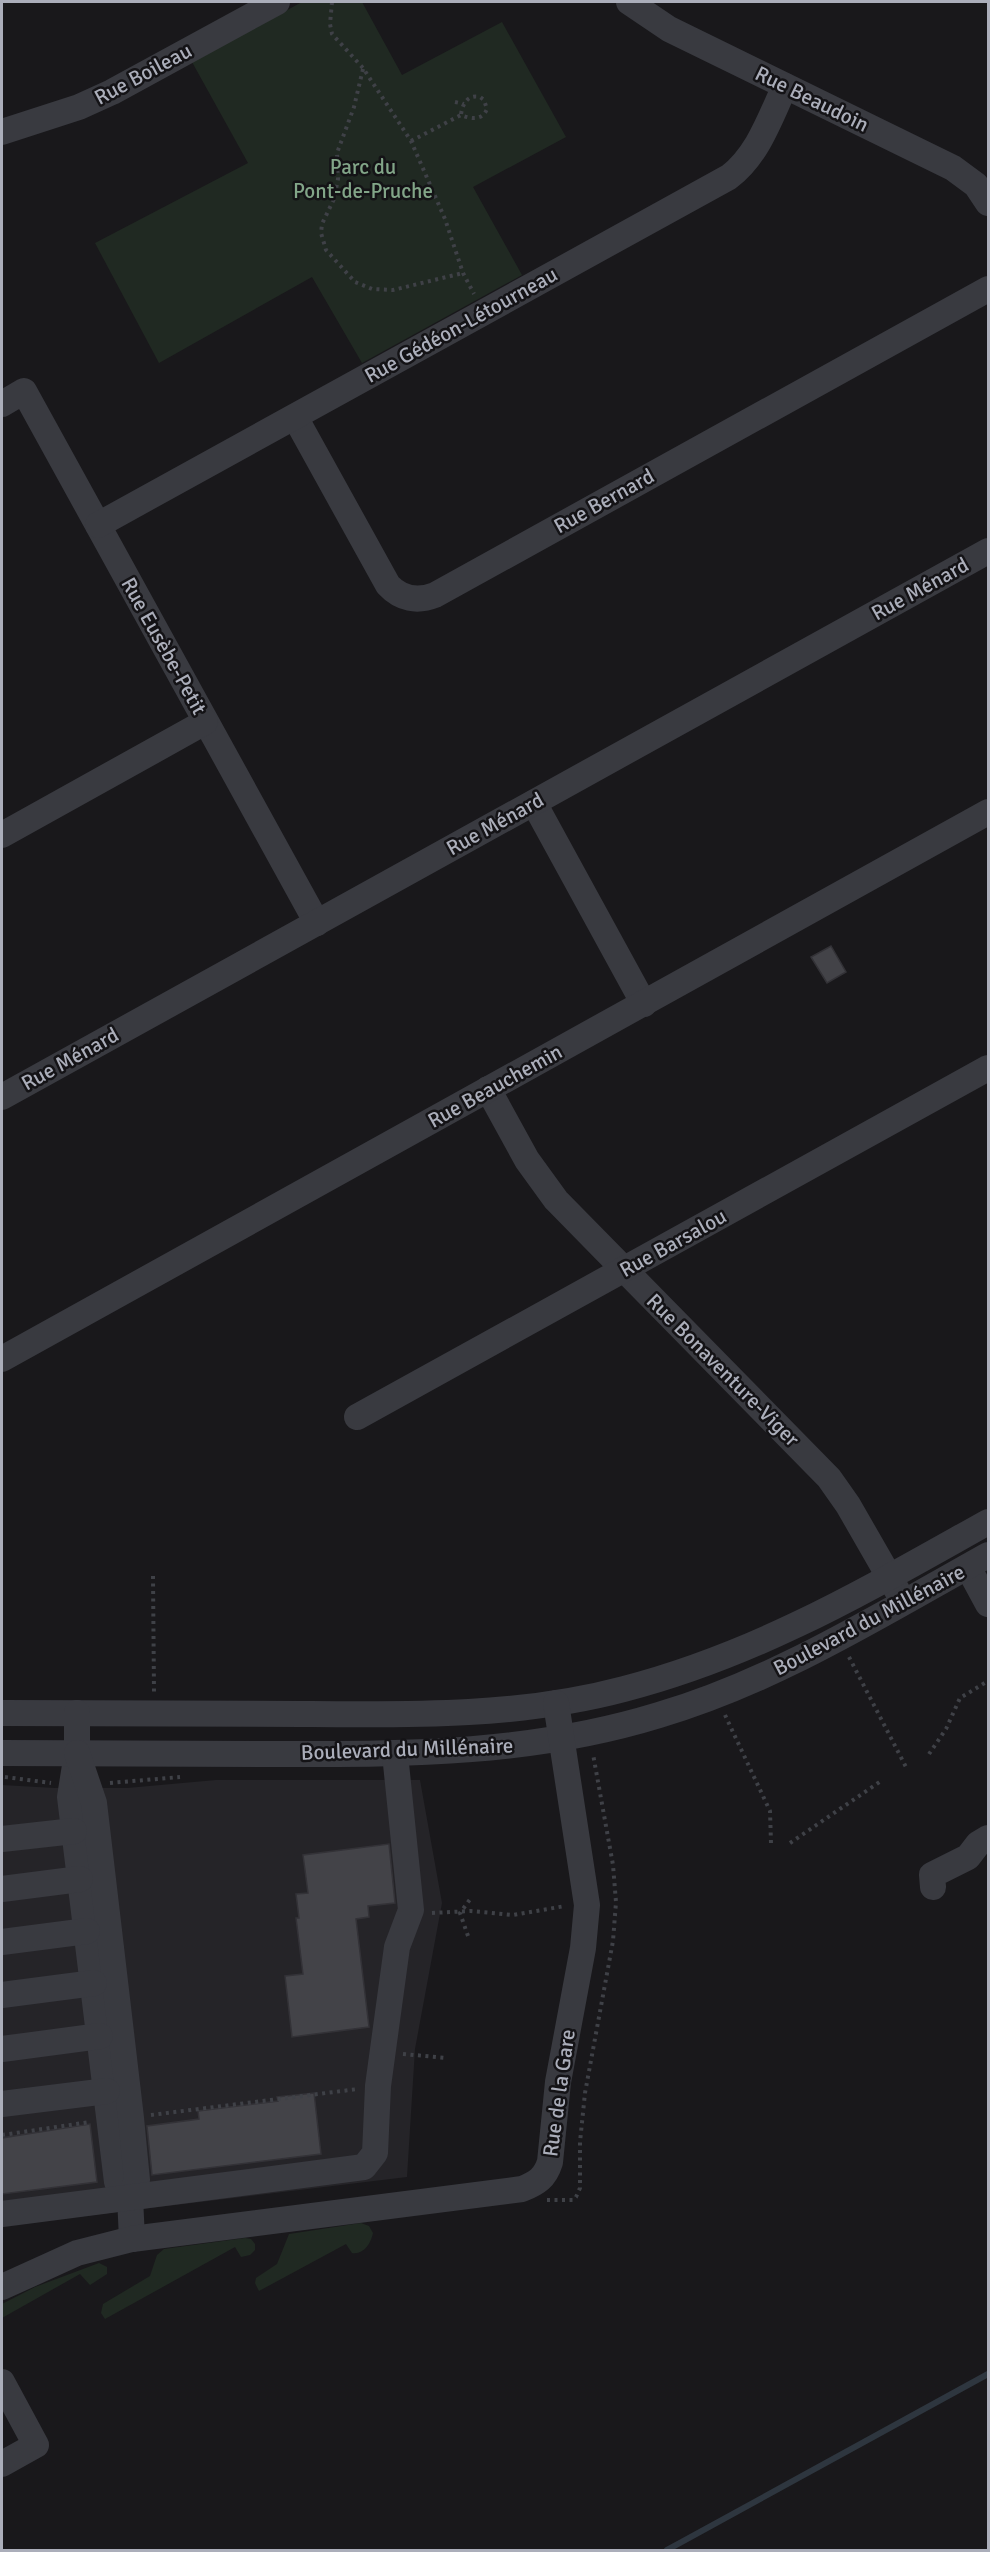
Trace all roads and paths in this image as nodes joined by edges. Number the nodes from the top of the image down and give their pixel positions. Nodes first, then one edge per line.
1 (278, 2) edge
2 (333, 2) edge
3 (630, 2) edge
4 (363, 68) junction
5 (785, 86) junction
6 (454, 102) dead end
7 (464, 104) junction
8 (461, 115) junction
9 (2, 132) edge
10 (411, 141) junction
11 (988, 203) edge
12 (463, 273) junction
13 (988, 289) edge
14 (484, 312) junction
15 (2, 404) edge
16 (295, 417) junction
17 (98, 525) junction
18 (988, 550) edge
19 (205, 722) junction
20 (534, 803) junction
21 (988, 812) edge
22 (2, 835) edge
23 (317, 923) junction
24 (644, 1004) junction
25 (988, 1068) edge
26 (488, 1089) junction
27 (2, 1097) edge
28 (624, 1270) junction
29 (2, 1359) edge
30 (357, 1417) dead end
31 (988, 1522) edge
32 (978, 1561) edge
33 (153, 1576) dead end
34 (890, 1577) junction
35 (904, 1603) junction
36 (988, 1604) edge
37 (849, 1657) dead end
38 (988, 1681) edge
39 (556, 1703) junction
40 (2, 1713) edge
41 (78, 1713) junction
42 (154, 1713) junction
43 (725, 1715) dead end
44 (560, 1739) junction
45 (2, 1753) edge
46 (77, 1753) junction
47 (395, 1754) junction
48 (593, 1754) dead end
49 (929, 1754) dead end
50 (906, 1767) dead end
51 (2, 1777) edge
52 (881, 1780) dead end
53 (54, 1783) dead end
54 (74, 1831) junction
55 (988, 1838) edge
56 (2, 1839) edge
57 (771, 1843) dead end
58 (790, 1843) dead end
59 (80, 1879) junction
60 (933, 1887) dead end
61 (2, 1889) edge
62 (471, 1898) dead end
63 (588, 1905) junction
64 (411, 1910) junction
65 (460, 1913) junction
66 (87, 1931) junction
67 (468, 1936) dead end
68 (2, 1942) edge
69 (94, 1983) junction
70 (2, 1995) edge
71 (100, 2036) junction
72 (2, 2049) edge
73 (382, 2052) junction
74 (447, 2058) dead end
75 (378, 2086) junction
76 (107, 2091) junction
77 (2, 2104) edge
78 (121, 2119) junction
79 (2, 2136) edge
80 (129, 2197) junction
81 (568, 2201) dead end
82 (2, 2214) edge
83 (132, 2240) junction
84 (2, 2287) edge
85 (2, 2382) edge
86 (2, 2464) edge

1 - 9 street, Rue Boileau
2 - 4 path
3 - 5 street, Rue Beaudoin
4 - 10 path
4 - 12 path
5 - 11 street, Rue Beaudoin
5 - 14 street, Rue Gédéon-Létourneau
6 - 7 path
7 - 8 path
7 - 8 path
8 - 10 path
10 - 12 path
12 - 14 path
13 - 16 street, Rue Bernard
14 - 16 street, Rue Gédéon-Létourneau
15 - 17 street, Rue Eusèbe-Petit
16 - 17 street, Rue Gédéon-Létourneau
17 - 19 street, Rue Eusèbe-Petit
18 - 20 street, Rue Ménard
19 - 22 street
19 - 23 street, Rue Eusèbe-Petit
20 - 23 street, Rue Ménard
20 - 24 street
21 - 24 street, Rue Beauchemin
23 - 27 street, Rue Ménard
24 - 26 street, Rue Beauchemin
25 - 28 street, Rue Barsalou
26 - 28 street, Rue Bonaventure-Viger
26 - 29 street, Rue Beauchemin
28 - 30 street, Rue Barsalou
28 - 34 street, Rue Bonaventure-Viger
31 - 34 street, Boulevard du Millénaire
32 - 35 street, Boulevard du Millénaire
32 - 36 street
33 - 42 path
34 - 35 street, Rue Bonaventure-Viger
34 - 39 street, Boulevard du Millénaire
35 - 44 street, Boulevard du Millénaire
37 - 50 path
38 - 49 path
39 - 42 street, Boulevard du Millénaire
39 - 44 street, Rue de la Gare
40 - 41 street, Boulevard du Millénaire
41 - 42 street, Boulevard du Millénaire
41 - 46 street
43 - 57 path
44 - 47 street, Boulevard du Millénaire
44 - 63 street, Rue de la Gare
45 - 46 street, Boulevard du Millénaire
46 - 47 street, Boulevard du Millénaire
46 - 54 street
46 - 78 street
47 - 64 street
48 - 81 path, Rue de la Gare
51 - 53 path
52 - 58 path
54 - 56 street
54 - 59 street
55 - 60 street
59 - 61 street
59 - 66 street
62 - 65 path
63 - 65 path
63 - 83 street, Rue de la Gare
64 - 65 path
64 - 73 street
65 - 67 path
66 - 68 street
66 - 69 street
69 - 70 street
69 - 71 street
71 - 72 street
71 - 76 street
73 - 74 path
73 - 75 street
75 - 78 path
75 - 80 street
76 - 77 street
76 - 78 street
78 - 79 path
78 - 80 street
80 - 82 street
80 - 83 street
83 - 84 street, Rue de la Gare
85 - 86 street

